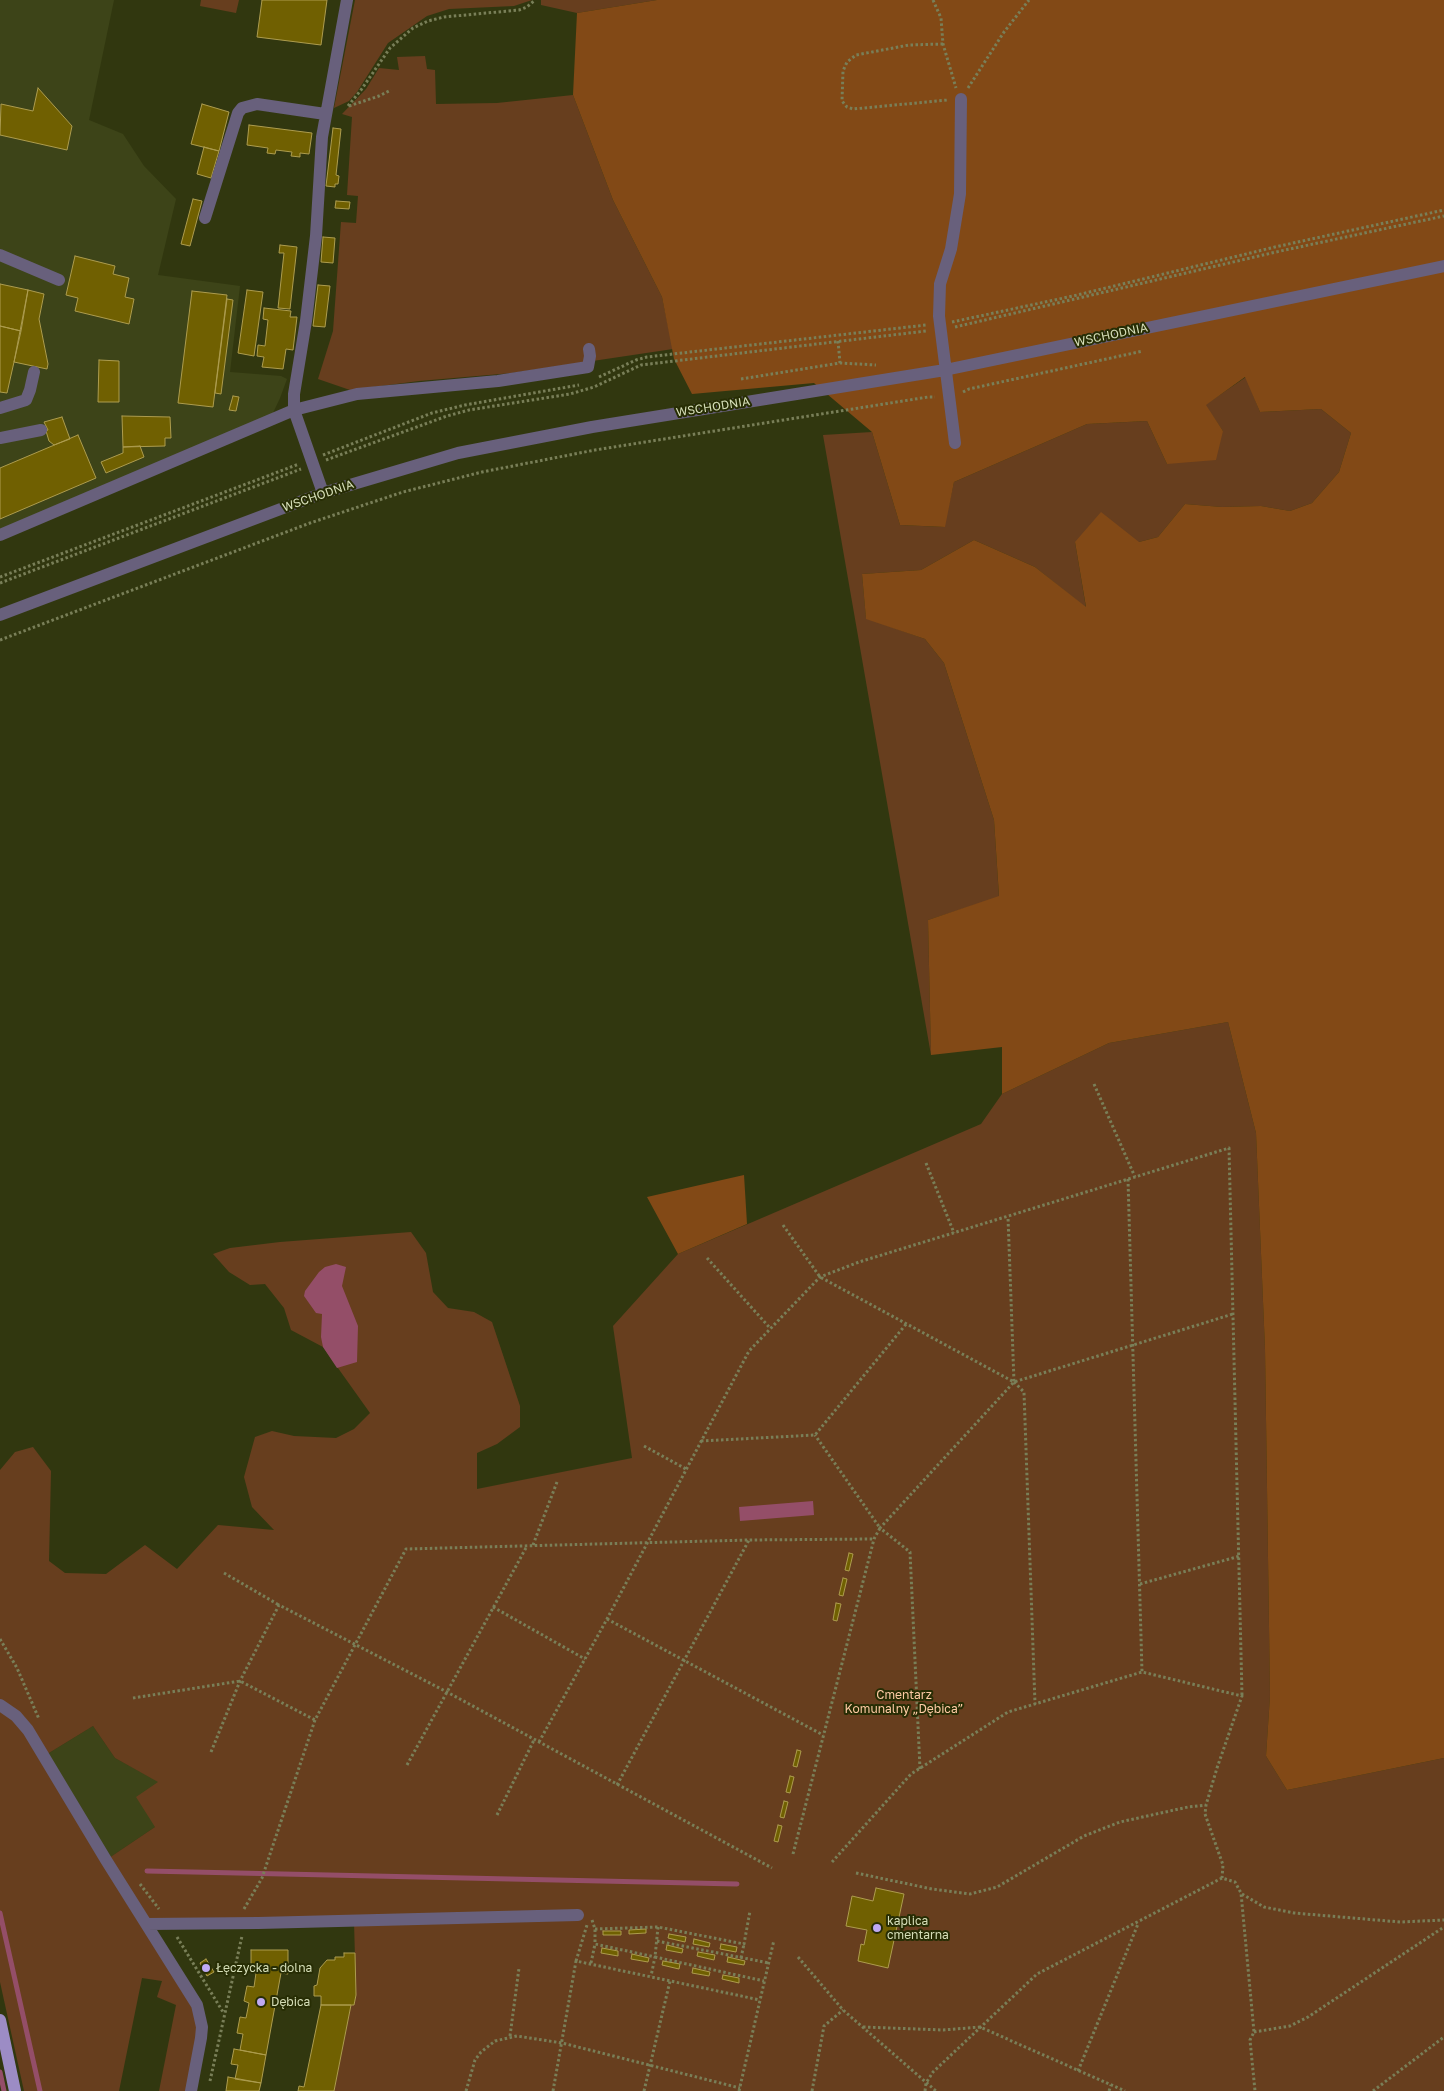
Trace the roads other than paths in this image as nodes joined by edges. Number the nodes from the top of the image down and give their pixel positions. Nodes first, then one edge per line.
1 (347, 0) edge
2 (961, 99) road end
3 (325, 114) junction
4 (205, 218) dead end
5 (0, 254) edge
6 (1444, 266) edge
7 (59, 280) dead end
8 (588, 349) dead end
9 (945, 370) junction
10 (34, 372) dead end
11 (0, 408) edge
12 (294, 410) junction
13 (41, 430) dead end
14 (0, 438) edge
15 (955, 443) dead end
16 (323, 493) junction
17 (0, 535) edge
18 (0, 615) edge
19 (0, 1705) edge
20 (585, 1918) road end
21 (146, 1924) junction
22 (0, 2020) edge
23 (15, 2091) edge
24 (191, 2091) edge

1 - 3 street
2 - 9 street
3 - 4 street
3 - 12 street
5 - 7 street
6 - 9 street, WSCHODNIA
8 - 12 street
9 - 15 street
9 - 16 street, WSCHODNIA
10 - 11 street
12 - 16 street
12 - 17 street
13 - 14 street
16 - 18 street, WSCHODNIA
19 - 21 street
20 - 21 street
21 - 24 street
22 - 23 main road

